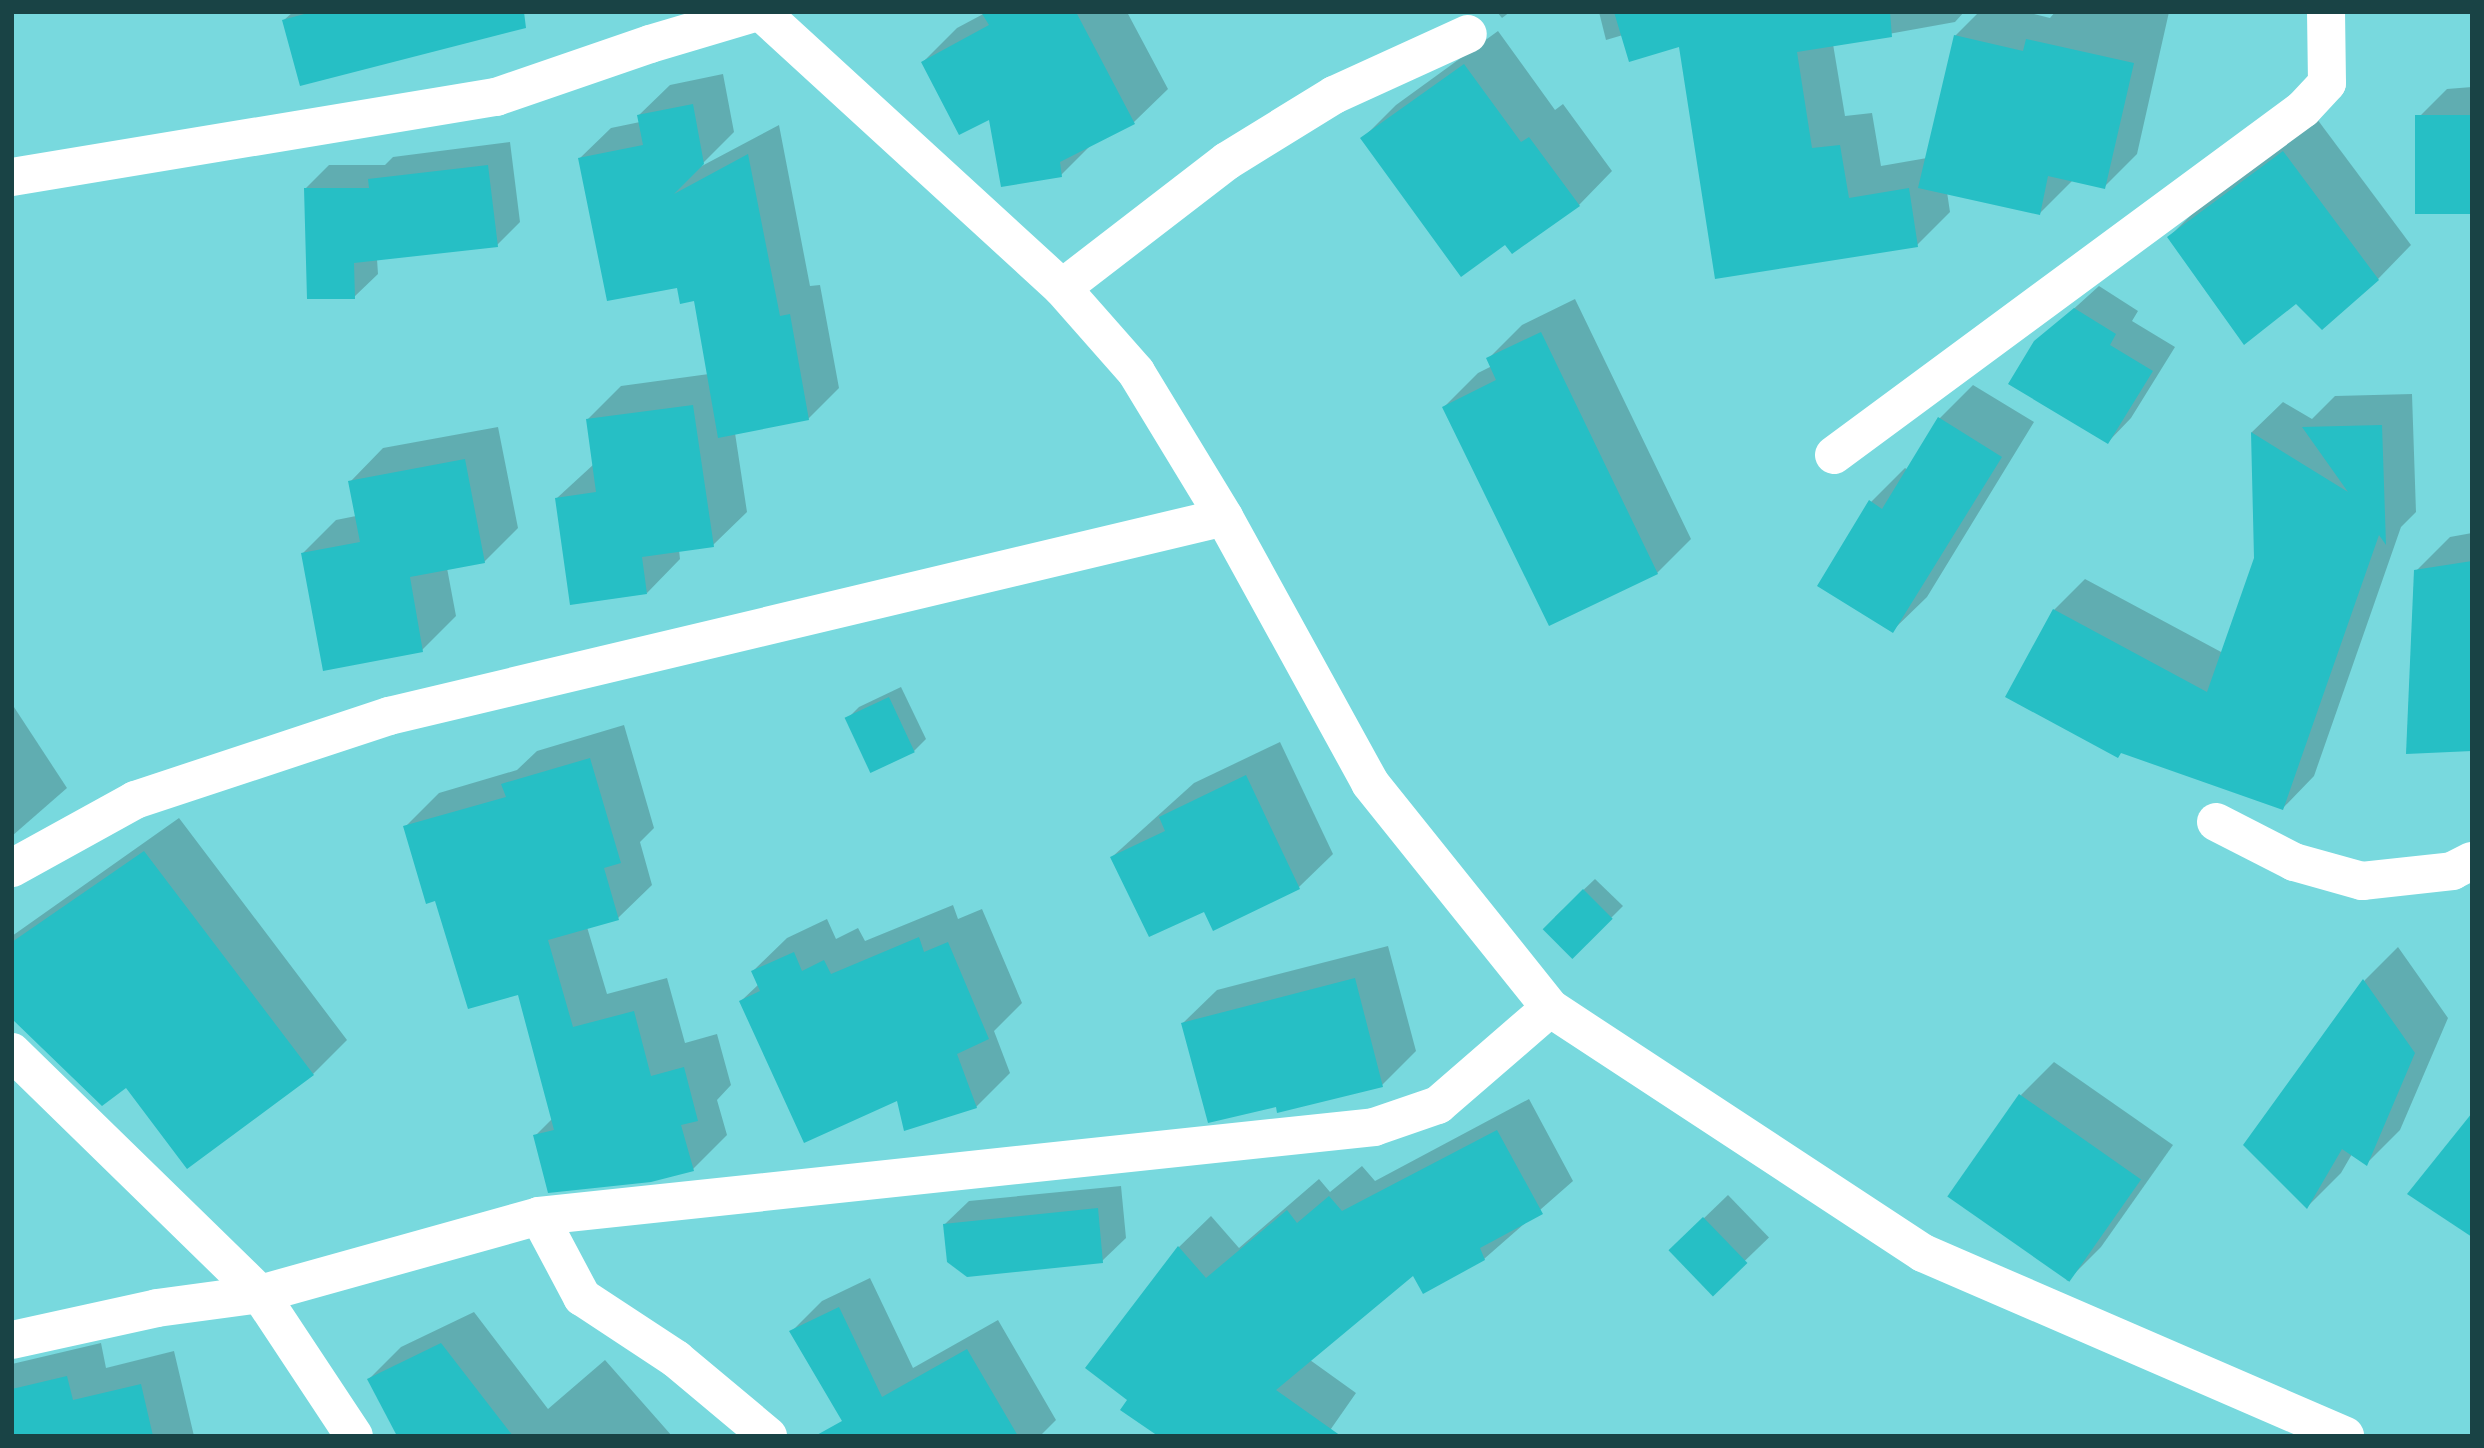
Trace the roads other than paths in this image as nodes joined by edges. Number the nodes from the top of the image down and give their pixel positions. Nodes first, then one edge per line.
1 (759, 12) edge
2 (2326, 12) edge
3 (1468, 34) dead end
4 (12, 177) edge
5 (1062, 288) junction
6 (1834, 455) dead end
7 (1224, 517) junction
8 (2216, 822) dead end
9 (2472, 862) edge
10 (12, 869) edge
11 (1550, 1008) junction
12 (12, 1052) edge
13 (539, 1216) junction
14 (260, 1294) junction
15 (12, 1340) edge
16 (354, 1436) edge
17 (768, 1436) edge
18 (2345, 1436) edge

1 - 4 street
1 - 5 street
2 - 6 street
3 - 5 street
5 - 7 street
7 - 10 street
7 - 11 street
8 - 9 street
11 - 13 street
11 - 18 street
12 - 14 street
13 - 14 street
13 - 17 street
14 - 15 street
14 - 16 street

